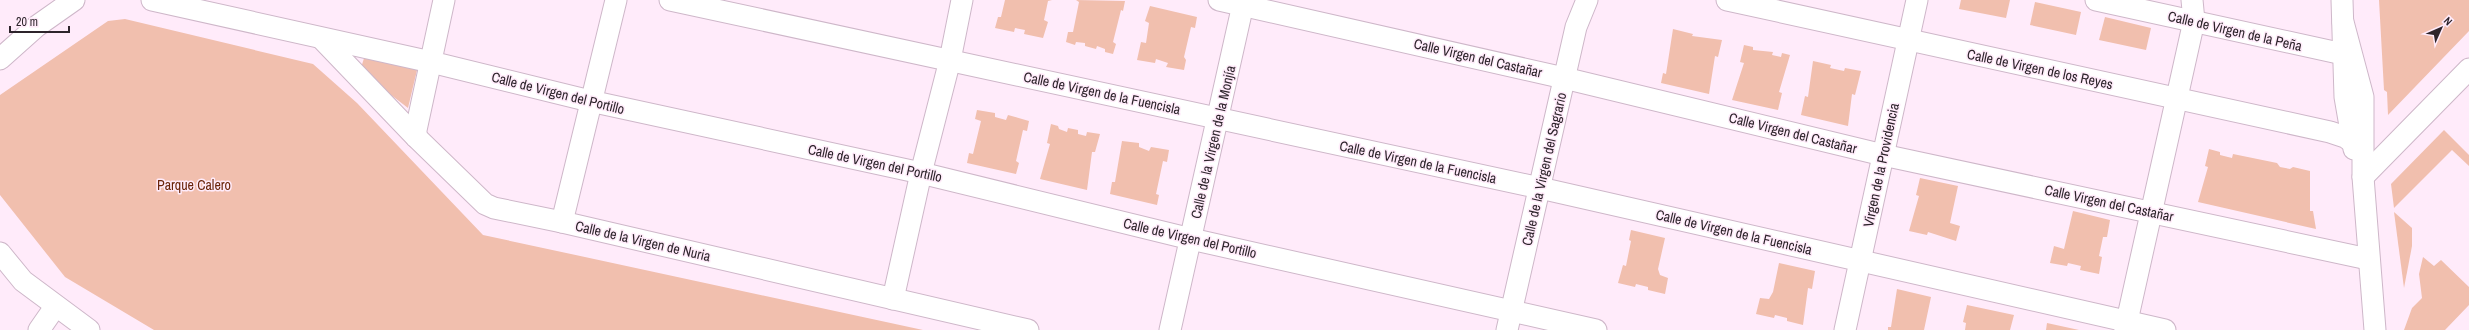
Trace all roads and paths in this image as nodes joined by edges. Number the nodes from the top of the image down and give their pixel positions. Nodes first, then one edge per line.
1 (152, 0) edge
2 (444, 0) edge
3 (616, 0) edge
4 (670, 0) edge
5 (962, 0) edge
6 (1219, 0) edge
7 (1573, 0) edge
8 (1587, 0) edge
9 (1727, 0) edge
10 (1917, 0) edge
11 (2096, 0) edge
12 (2192, 0) edge
13 (2342, 0) edge
14 (70, 2) edge
15 (1243, 3) edge
16 (2194, 21) junction
17 (2343, 22) junction
18 (37, 26) junction
19 (1576, 27) junction
20 (322, 39) junction
21 (1908, 40) junction
22 (0, 42) edge
23 (2343, 54) junction
24 (0, 59) edge
25 (950, 60) junction
26 (430, 62) junction
27 (2469, 69) edge
28 (1564, 78) junction
29 (2359, 80) junction
30 (2178, 99) junction
31 (590, 101) junction
32 (1218, 119) junction
33 (416, 137) junction
34 (2352, 142) junction
35 (1883, 155) junction
36 (921, 173) junction
37 (2363, 177) junction
38 (1540, 188) junction
39 (2152, 212) junction
40 (562, 222) junction
41 (1191, 238) junction
42 (0, 253) edge
43 (2368, 258) junction
44 (1860, 261) junction
45 (893, 300) junction
46 (55, 307) junction
47 (1509, 321) edge
48 (2126, 325) edge
49 (39, 330) edge
50 (89, 330) edge
51 (1028, 330) edge
52 (1170, 330) edge
53 (1596, 330) edge
54 (1845, 330) edge
55 (2165, 330) edge
56 (2375, 330) edge

1 - 20 street, Calle de Virgen del Portillo
2 - 26 street
3 - 31 street
4 - 25 street, Calle de Virgen de la Fuencisla
5 - 25 street
6 - 15 street, Calle Virgen del Castañar
7 - 19 street, Calle de la Virgen del Sagrario
8 - 19 street, Calle de la Virgen del Sagrario
9 - 21 street, Calle de Virgen de los Reyes
10 - 21 street, Virgen de la Providencia
11 - 16 street, Calle de Virgen de la Peña
12 - 16 street
13 - 17 street
14 - 18 street
15 - 28 street, Calle Virgen del Castañar
15 - 32 street, Calle de la Virgen de la Monjía
16 - 23 street, Calle de Virgen de la Peña
16 - 30 street
17 - 23 street
17 - 29 street
18 - 22 street
18 - 24 street
19 - 28 street, Calle de la Virgen del Sagrario
20 - 26 street, Calle de Virgen del Portillo
20 - 33 street, Calle de la Virgen de Nuria
21 - 30 street, Calle de Virgen de los Reyes
21 - 35 street, Virgen de la Providencia
23 - 29 street
23 - 34 street
25 - 32 street, Calle de Virgen de la Fuencisla
25 - 36 street
26 - 31 street, Calle de Virgen del Portillo
26 - 33 street
27 - 37 street
28 - 35 street, Calle Virgen del Castañar
28 - 38 street, Calle de la Virgen del Sagrario
29 - 37 street
30 - 34 street, Calle de Virgen de los Reyes
30 - 39 street
31 - 36 street, Calle de Virgen del Portillo
31 - 40 street
32 - 38 street, Calle de Virgen de la Fuencisla
32 - 41 street, Calle de la Virgen de la Monjía
33 - 40 street, Calle de la Virgen de Nuria
34 - 37 street
35 - 39 street, Calle Virgen del Castañar
35 - 44 street, Virgen de la Providencia
36 - 41 street, Calle de Virgen del Portillo
36 - 45 street
37 - 43 street
38 - 44 street, Calle de Virgen de la Fuencisla
38 - 47 street, Calle de la Virgen del Sagrario
39 - 43 street, Calle Virgen del Castañar
39 - 48 street
40 - 45 street, Calle de la Virgen de Nuria
41 - 47 street, Calle de Virgen del Portillo
41 - 52 street, Calle de la Virgen de la Monjía
42 - 46 street
43 - 56 street
44 - 48 street, Calle de Virgen de la Fuencisla
44 - 54 street, Virgen de la Providencia
45 - 51 street, Calle de la Virgen de Nuria
46 - 49 street
46 - 50 street
47 - 53 street, Calle de Virgen del Portillo
48 - 55 street, Calle de Virgen de la Fuencisla

